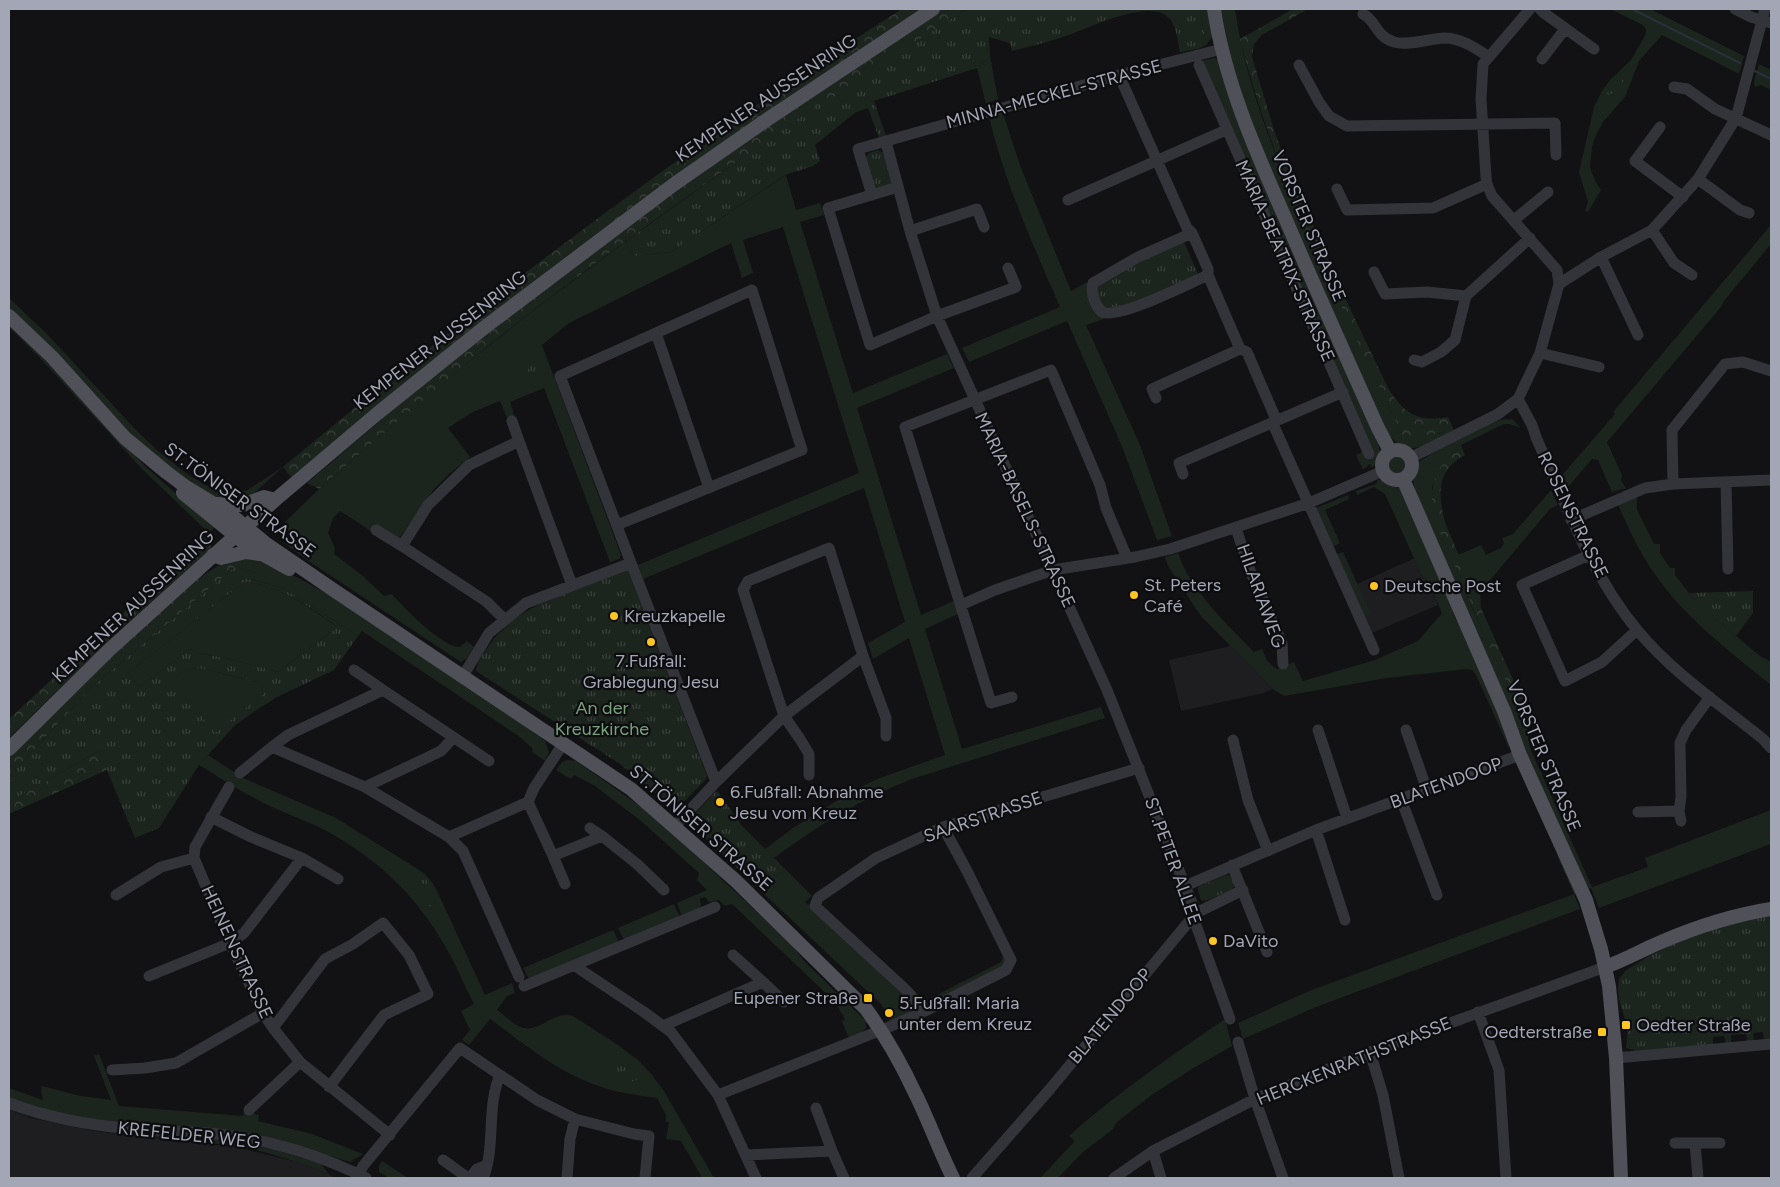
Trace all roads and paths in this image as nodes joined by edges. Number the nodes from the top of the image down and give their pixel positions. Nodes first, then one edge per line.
1 (933, 9) edge
2 (1214, 9) edge
3 (1530, 9) edge
4 (1540, 9) edge
5 (1735, 9) edge
6 (1765, 9) edge
7 (1363, 14) dead end
8 (1767, 22) edge
9 (1566, 29) junction
10 (1222, 48) junction
11 (1594, 49) dead end
12 (1490, 57) junction
13 (1542, 59) dead end
14 (1199, 65) dead end
15 (1299, 65) dead end
16 (1119, 75) junction
17 (1674, 87) dead end
18 (1736, 118) junction
19 (1483, 124) junction
20 (1660, 127) dead end
21 (1226, 130) junction
22 (1771, 135) edge
23 (886, 142) junction
24 (1556, 155) dead end
25 (1157, 160) junction
26 (1698, 179) junction
27 (1487, 184) junction
28 (898, 187) junction
29 (1338, 189) dead end
30 (1548, 192) dead end
31 (872, 195) junction
32 (1683, 197) junction
33 (1068, 200) dead end
34 (1749, 213) dead end
35 (1514, 220) junction
36 (984, 227) dead end
37 (1652, 230) junction
38 (910, 231) junction
39 (1192, 232) junction
40 (1530, 238) junction
41 (1601, 257) junction
42 (1008, 268) dead end
43 (1374, 272) dead end
44 (1208, 275) junction
45 (1692, 275) dead end
46 (1559, 284) junction
47 (1466, 296) junction
48 (9, 316) edge
49 (937, 316) junction
50 (656, 333) junction
51 (1638, 335) dead end
52 (1240, 349) junction
53 (1540, 353) junction
54 (1414, 360) dead end
55 (1599, 367) dead end
56 (1771, 371) edge
57 (1343, 392) junction
58 (1156, 398) dead end
59 (1518, 399) junction
60 (974, 400) junction
61 (512, 421) dead end
62 (1273, 424) junction
63 (125, 438) junction
64 (519, 441) junction
65 (1390, 451) junction
66 (1369, 454) dead end
67 (1410, 458) junction
68 (1383, 471) junction
69 (1183, 474) dead end
70 (1403, 479) junction
71 (1771, 480) edge
72 (1726, 482) junction
73 (1673, 484) junction
74 (709, 488) junction
75 (275, 500) junction
76 (214, 503) junction
77 (1309, 504) junction
78 (1571, 520) junction
79 (617, 525) junction
80 (1236, 528) junction
81 (376, 530) dead end
82 (240, 531) junction
83 (402, 546) junction
84 (213, 555) junction
85 (262, 555) junction
86 (1589, 555) junction
87 (1127, 558) junction
88 (631, 563) junction
89 (1728, 569) dead end
90 (1053, 570) junction
91 (572, 585) junction
92 (334, 591) junction
93 (961, 605) junction
94 (505, 620) junction
95 (1637, 630) junction
96 (1374, 650) dead end
97 (864, 656) junction
98 (1283, 664) dead end
99 (354, 670) dead end
100 (463, 676) junction
101 (383, 690) junction
102 (1012, 697) dead end
103 (1710, 697) junction
104 (1113, 705) joint
105 (784, 716) junction
106 (1318, 730) dead end
107 (1406, 730) dead end
108 (886, 736) dead end
109 (453, 738) junction
110 (1233, 740) dead end
111 (563, 744) junction
112 (272, 746) junction
113 (1771, 748) edge
114 (9, 749) edge
115 (1520, 755) junction
116 (489, 761) dead end
117 (1139, 768) junction
118 (240, 773) dead end
119 (809, 775) dead end
120 (716, 782) junction
121 (229, 787) dead end
122 (365, 788) junction
123 (1427, 790) junction
124 (1401, 799) junction
125 (528, 802) junction
126 (1638, 812) dead end
127 (211, 817) junction
128 (1347, 818) junction
129 (675, 826) junction
130 (590, 828) dead end
131 (943, 828) junction
132 (1316, 830) junction
133 (602, 836) junction
134 (449, 838) junction
135 (1268, 851) junction
136 (553, 856) junction
137 (194, 858) junction
138 (302, 858) junction
139 (1232, 865) junction
140 (338, 879) dead end
141 (565, 884) dead end
142 (1185, 886) junction
143 (664, 890) dead end
144 (1243, 890) junction
145 (116, 895) dead end
146 (1437, 895) dead end
147 (714, 907) dead end
148 (1771, 909) edge
149 (1196, 913) junction
150 (1345, 920) dead end
151 (230, 943) junction
152 (1267, 952) dead end
153 (733, 955) dead end
154 (575, 966) junction
155 (1605, 967) junction
156 (149, 976) dead end
157 (762, 982) junction
158 (784, 1002) dead end
159 (925, 1011) junction
160 (1478, 1012) junction
161 (262, 1013) junction
162 (1230, 1019) dead end
163 (663, 1026) junction
164 (273, 1028) junction
165 (881, 1030) junction
166 (1238, 1042) dead end
167 (1771, 1044) edge
168 (1370, 1052) junction
169 (1616, 1058) junction
170 (300, 1062) junction
171 (112, 1070) dead end
172 (500, 1075) junction
173 (329, 1087) junction
174 (718, 1095) junction
175 (1255, 1099) junction
176 (9, 1103) edge
177 (816, 1108) dead end
178 (249, 1110) dead end
179 (575, 1119) junction
180 (390, 1135) junction
181 (1675, 1143) dead end
182 (1695, 1143) junction
183 (1720, 1143) dead end
184 (832, 1151) junction
185 (1153, 1151) junction
186 (746, 1155) junction
187 (443, 1160) dead end
188 (487, 1165) junction
189 (361, 1177) edge
190 (469, 1178) edge
191 (483, 1178) edge
192 (567, 1178) edge
193 (645, 1178) edge
194 (756, 1178) edge
195 (844, 1178) edge
196 (953, 1178) edge
197 (972, 1178) edge
198 (1114, 1178) edge
199 (1161, 1178) edge
200 (1283, 1178) edge
201 (1399, 1178) edge
202 (1506, 1178) edge
203 (1621, 1178) edge
204 (1698, 1178) edge

1 - 75 main road, KEMPENER AUSSENRING
2 - 10 main road, VORSTER STRASSE
3 - 12 street
4 - 9 street
5 - 8 street
6 - 8 street
7 - 12 street
8 - 18 street
9 - 11 street
9 - 13 street
10 - 16 street, MINNA-MECKEL-STRASSE
10 - 65 main road, VORSTER STRASSE
12 - 19 street
14 - 21 street, MARIA-BEATRIX-STRASSE
15 - 19 street
16 - 23 street, MINNA-MECKEL-STRASSE
16 - 25 street
17 - 18 street
18 - 22 street
18 - 26 street
19 - 24 street
19 - 27 street
20 - 32 street
21 - 25 street
21 - 57 street, MARIA-BEATRIX-STRASSE
23 - 28 street, MARIA-BASELS-STRASSE
23 - 31 street
25 - 33 street
25 - 39 street
26 - 32 street
26 - 34 street
27 - 29 street
27 - 35 street
28 - 31 street
28 - 38 street, MARIA-BASELS-STRASSE
30 - 35 street
31 - 49 street
32 - 37 street
35 - 40 street
36 - 38 street
37 - 41 street
37 - 45 street
38 - 49 street, MARIA-BASELS-STRASSE
39 - 44 street
39 - 44 street
40 - 46 street
40 - 47 street
41 - 46 street
41 - 51 street
42 - 49 street
43 - 47 street
44 - 52 street
46 - 53 street
47 - 54 street
48 - 63 main road, ST.TÖNISER STRASSE
49 - 60 street, MARIA-BASELS-STRASSE
50 - 74 street
50 - 74 street
50 - 79 street
52 - 58 street
52 - 62 street
53 - 55 street
53 - 59 street
56 - 73 street
57 - 62 street
57 - 66 street, MARIA-BEATRIX-STRASSE
59 - 67 street
59 - 78 street, ROSENSTRASSE
60 - 87 street
60 - 90 street, MARIA-BASELS-STRASSE
60 - 93 street
61 - 64 street
62 - 69 street
62 - 77 street
63 - 76 main road, ST.TÖNISER STRASSE
63 - 82 main road, ST.TÖNISER STRASSE
64 - 83 street
64 - 91 street
65 - 67 main road
65 - 68 main road
67 - 70 main road
68 - 70 main road
68 - 77 street
70 - 115 main road, VORSTER STRASSE
71 - 72 street
72 - 73 street
72 - 89 street
73 - 78 street
74 - 79 street
75 - 76 main road
75 - 82 main road, KEMPENER AUSSENRING
76 - 82 main road, ST.TÖNISER STRASSE
77 - 80 street
77 - 96 street
78 - 86 street, ROSENSTRASSE
79 - 88 street
80 - 87 street
80 - 98 street, HILARIAWEG
81 - 83 street
82 - 84 main road, KEMPENER AUSSENRING
82 - 85 main road, ST.TÖNISER STRASSE
82 - 92 main road, ST.TÖNISER STRASSE
83 - 94 street
84 - 85 main road
84 - 114 main road, KEMPENER AUSSENRING
85 - 92 main road, ST.TÖNISER STRASSE
86 - 95 street, ROSENSTRASSE
86 - 95 street
87 - 90 street
88 - 91 street
88 - 120 street
90 - 93 street
90 - 104 street, MARIA-BASELS-STRASSE
91 - 94 street
92 - 100 main road, ST.TÖNISER STRASSE
93 - 102 street
94 - 100 street
95 - 103 street, ROSENSTRASSE
97 - 105 street
97 - 105 street
97 - 108 street
99 - 101 street
100 - 111 main road, ST.TÖNISER STRASSE
101 - 109 street
101 - 112 street
103 - 113 street, ROSENSTRASSE
103 - 126 street
104 - 117 street, ST.PETER ALLEE
105 - 119 street
105 - 120 street
106 - 128 street
107 - 123 street
109 - 116 street
109 - 122 street
110 - 135 street
111 - 125 street
111 - 129 main road, ST.TÖNISER STRASSE
112 - 118 street
112 - 122 street
115 - 123 street, BLATENDOOP
115 - 155 main road, VORSTER STRASSE
117 - 131 street, SAARSTRASSE
117 - 142 street, ST.PETER ALLEE
120 - 129 street
121 - 127 street
122 - 134 street
123 - 124 street, BLATENDOOP
124 - 128 street, BLATENDOOP
124 - 146 street
125 - 134 street
125 - 136 street
127 - 137 street
127 - 138 street
128 - 132 street, BLATENDOOP
129 - 165 main road, ST.TÖNISER STRASSE
130 - 133 street
131 - 159 street
131 - 159 street, SAARSTRASSE
132 - 135 street, BLATENDOOP
132 - 150 street
133 - 136 street
133 - 143 street
134 - 154 street
135 - 139 street, BLATENDOOP
136 - 141 street
137 - 145 street
137 - 151 street, HEINENSTRASSE
138 - 140 street
138 - 151 street
139 - 142 street, BLATENDOOP
139 - 144 street
142 - 149 street, ST.PETER ALLEE
144 - 149 street, BLATENDOOP
144 - 152 street
147 - 154 street
148 - 155 main road
149 - 162 street, ST.PETER ALLEE
149 - 197 street, BLATENDOOP
151 - 156 street
151 - 161 street, HEINENSTRASSE
153 - 157 street
154 - 163 street
155 - 160 street, HERCKENRATHSTRASSE
155 - 169 main road, VORSTER STRASSE
157 - 158 street
157 - 163 street
159 - 165 street
160 - 168 street, HERCKENRATHSTRASSE
160 - 202 street
161 - 164 street, HEINENSTRASSE
161 - 171 street
163 - 174 street
164 - 170 street, HEINENSTRASSE
164 - 173 street
165 - 174 street
165 - 196 main road, ST.TÖNISER STRASSE
166 - 175 street
167 - 169 street
168 - 175 street, HERCKENRATHSTRASSE
168 - 201 street
169 - 203 main road, VORSTER STRASSE
170 - 173 street, HEINENSTRASSE
170 - 178 street
172 - 179 street
172 - 180 street
172 - 188 street
173 - 180 street, HEINENSTRASSE
174 - 186 street
175 - 185 street, HERCKENRATHSTRASSE
175 - 200 street
176 - 189 street, KREFELDER WEG
177 - 184 street
179 - 192 street
179 - 193 street
180 - 189 street
181 - 182 street
182 - 183 street
182 - 204 street
184 - 186 street
184 - 195 street
185 - 198 street, HERCKENRATHSTRASSE
185 - 199 street
186 - 194 street
187 - 190 street
188 - 190 street
188 - 191 street

